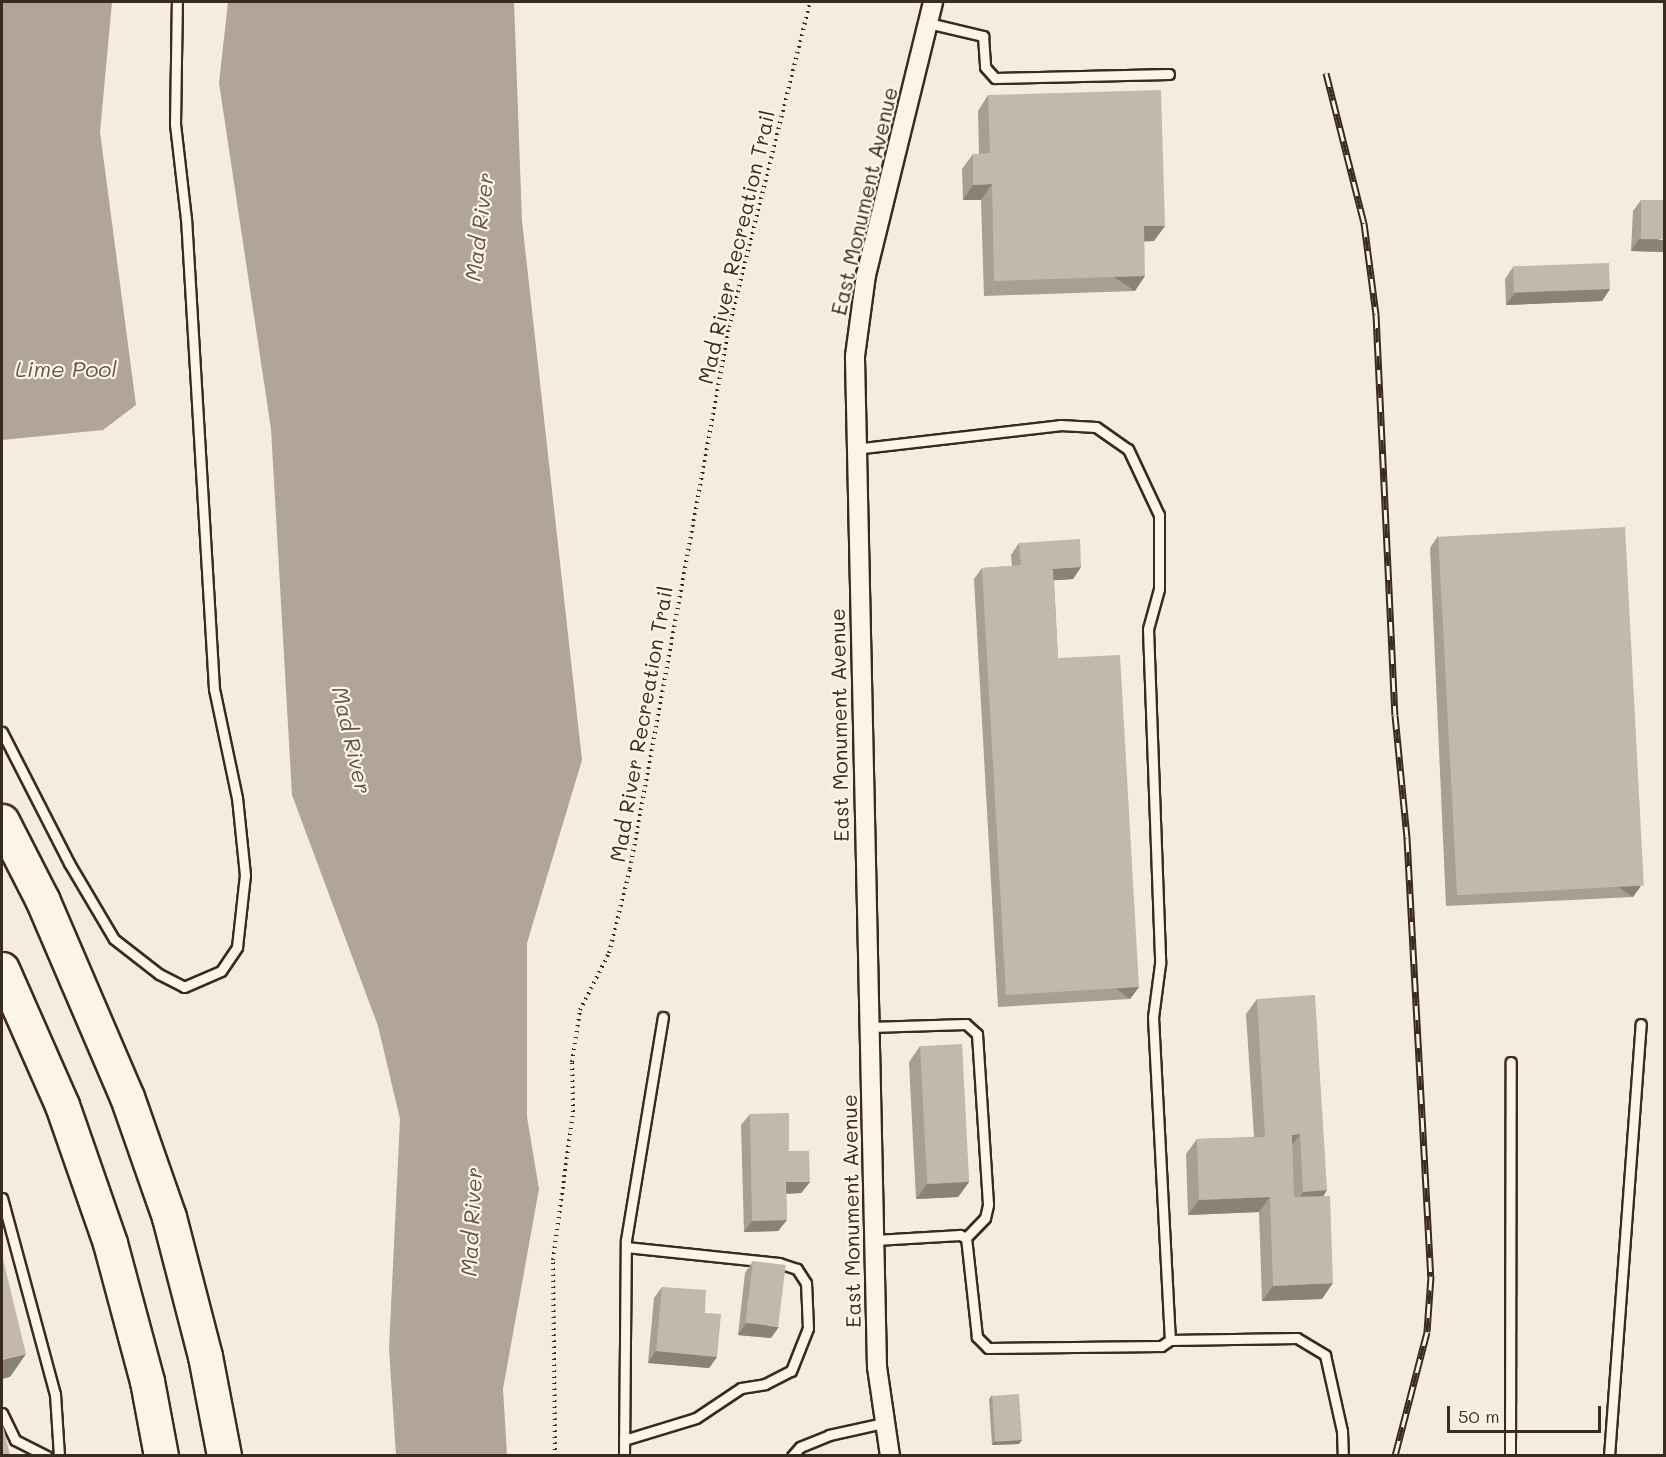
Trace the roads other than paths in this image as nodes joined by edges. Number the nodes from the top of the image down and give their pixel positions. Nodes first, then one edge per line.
1 (177, 2) edge
2 (933, 2) edge
3 (928, 23) junction
4 (1169, 74) dead end
5 (854, 449) junction
6 (2, 732) edge
7 (2, 820) edge
8 (2, 969) edge
9 (663, 1017) dead end
10 (1641, 1024) dead end
11 (870, 1027) junction
12 (1511, 1062) dead end
13 (2, 1198) edge
14 (2, 1228) edge
15 (11, 1234) junction
16 (966, 1238) junction
17 (874, 1240) junction
18 (626, 1247) junction
19 (1170, 1340) junction
20 (2, 1413) edge
21 (883, 1423) junction
22 (624, 1440) junction
23 (47, 1455) edge
24 (59, 1455) edge
25 (161, 1455) edge
26 (224, 1455) edge
27 (624, 1455) edge
28 (792, 1455) edge
29 (887, 1455) edge
30 (1343, 1455) edge
31 (1510, 1455) edge
32 (1610, 1455) edge

1 - 6 lane
2 - 3 street, East Monument Avenue
3 - 4 lane
3 - 5 street, East Monument Avenue
5 - 11 street, East Monument Avenue
5 - 19 lane
7 - 26 highway
8 - 25 highway
9 - 18 lane
10 - 32 lane
11 - 16 lane
11 - 17 street, East Monument Avenue
12 - 31 lane
13 - 15 lane
14 - 15 lane
15 - 24 lane
16 - 17 lane
16 - 19 lane
17 - 21 street, East Monument Avenue
18 - 22 lane
18 - 22 lane
19 - 30 lane
20 - 23 lane
21 - 28 lane
21 - 29 street, East Monument Avenue
22 - 27 lane

